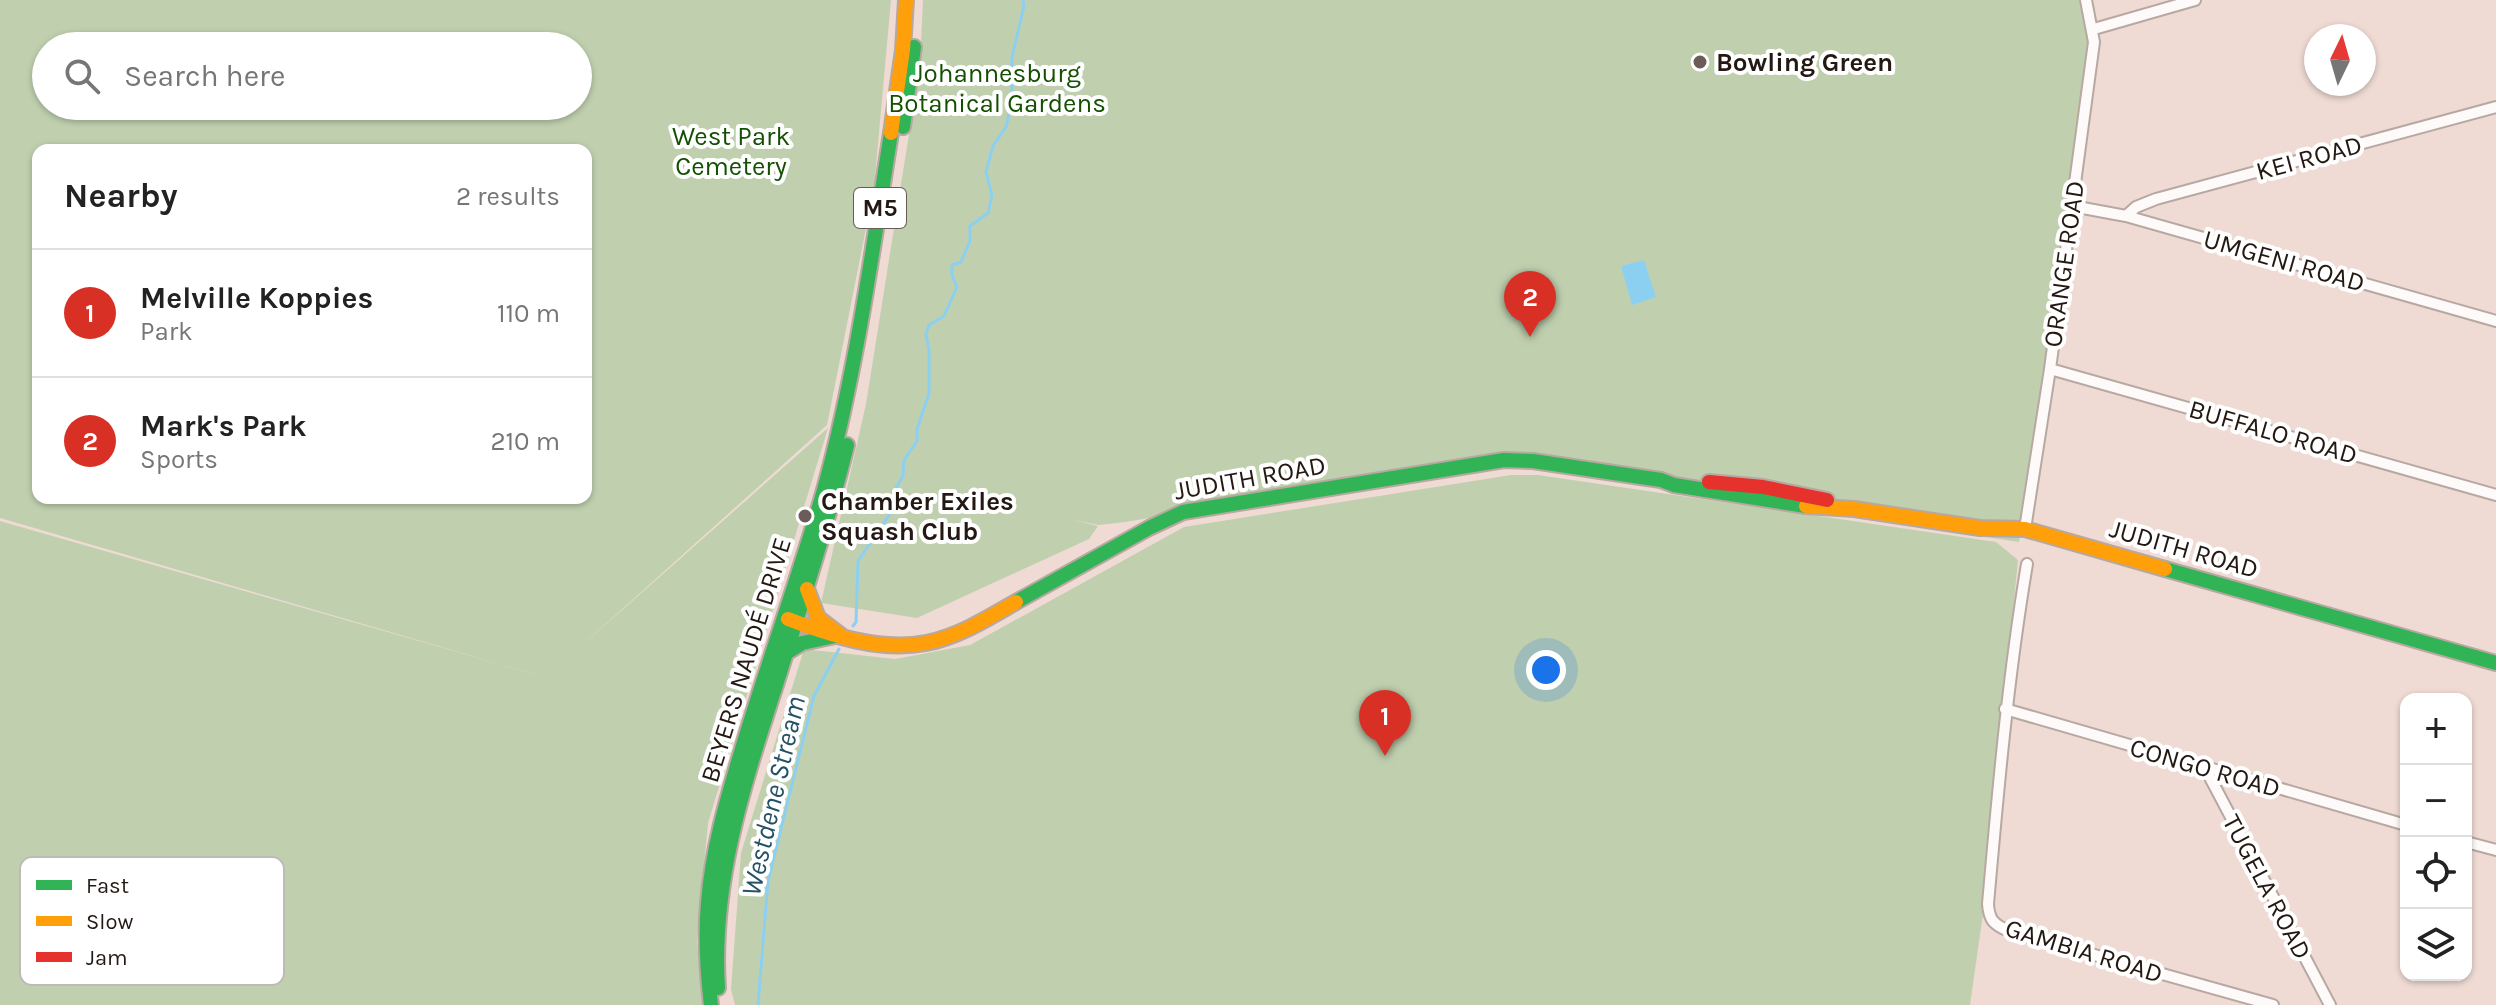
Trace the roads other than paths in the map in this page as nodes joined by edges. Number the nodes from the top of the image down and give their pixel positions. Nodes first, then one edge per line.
1 (906, 0) edge
2 (917, 0) edge
3 (2086, 0) edge
4 (2195, 0) edge
5 (2094, 29) junction
6 (2496, 107) edge
7 (2072, 206) junction
8 (2126, 216) junction
9 (2496, 321) edge
10 (2050, 369) junction
11 (2496, 495) edge
12 (2025, 529) junction
13 (2027, 564) dead end
14 (807, 587) junction
15 (790, 620) junction
16 (839, 636) junction
17 (786, 653) junction
18 (2496, 663) edge
19 (2005, 709) junction
20 (2205, 768) junction
21 (2400, 823) edge
22 (2472, 844) edge
23 (2496, 850) edge
24 (711, 1005) edge
25 (720, 1005) edge
26 (2273, 1005) edge
27 (2330, 1005) edge

1 - 15 main road, BEYERS NAUDÉ DRIVE / M5
2 - 14 main road, BEYERS NAUDÉ DRIVE / M5
3 - 5 street, ORANGE ROAD
4 - 5 street
5 - 7 street, ORANGE ROAD
6 - 8 street, KEI ROAD
7 - 8 street, UMGENI ROAD
7 - 10 street, ORANGE ROAD
8 - 9 street, UMGENI ROAD
10 - 11 street, BUFFALO ROAD
10 - 12 street, ORANGE ROAD
12 - 16 main road, JUDITH ROAD
12 - 18 main road, JUDITH ROAD
13 - 19 street
14 - 15 main road, BEYERS NAUDÉ DRIVE / M5
14 - 16 main road
15 - 16 main road, JUDITH ROAD
15 - 17 main road, BEYERS NAUDÉ DRIVE / M5
15 - 24 main road, BEYERS NAUDÉ DRIVE / M5
16 - 17 main road
17 - 25 main road, BEYERS NAUDÉ DRIVE / M5
19 - 20 street, CONGO ROAD
19 - 26 street, GAMBIA ROAD
20 - 21 street, CONGO ROAD
20 - 27 street, TUGELA ROAD
22 - 23 street

